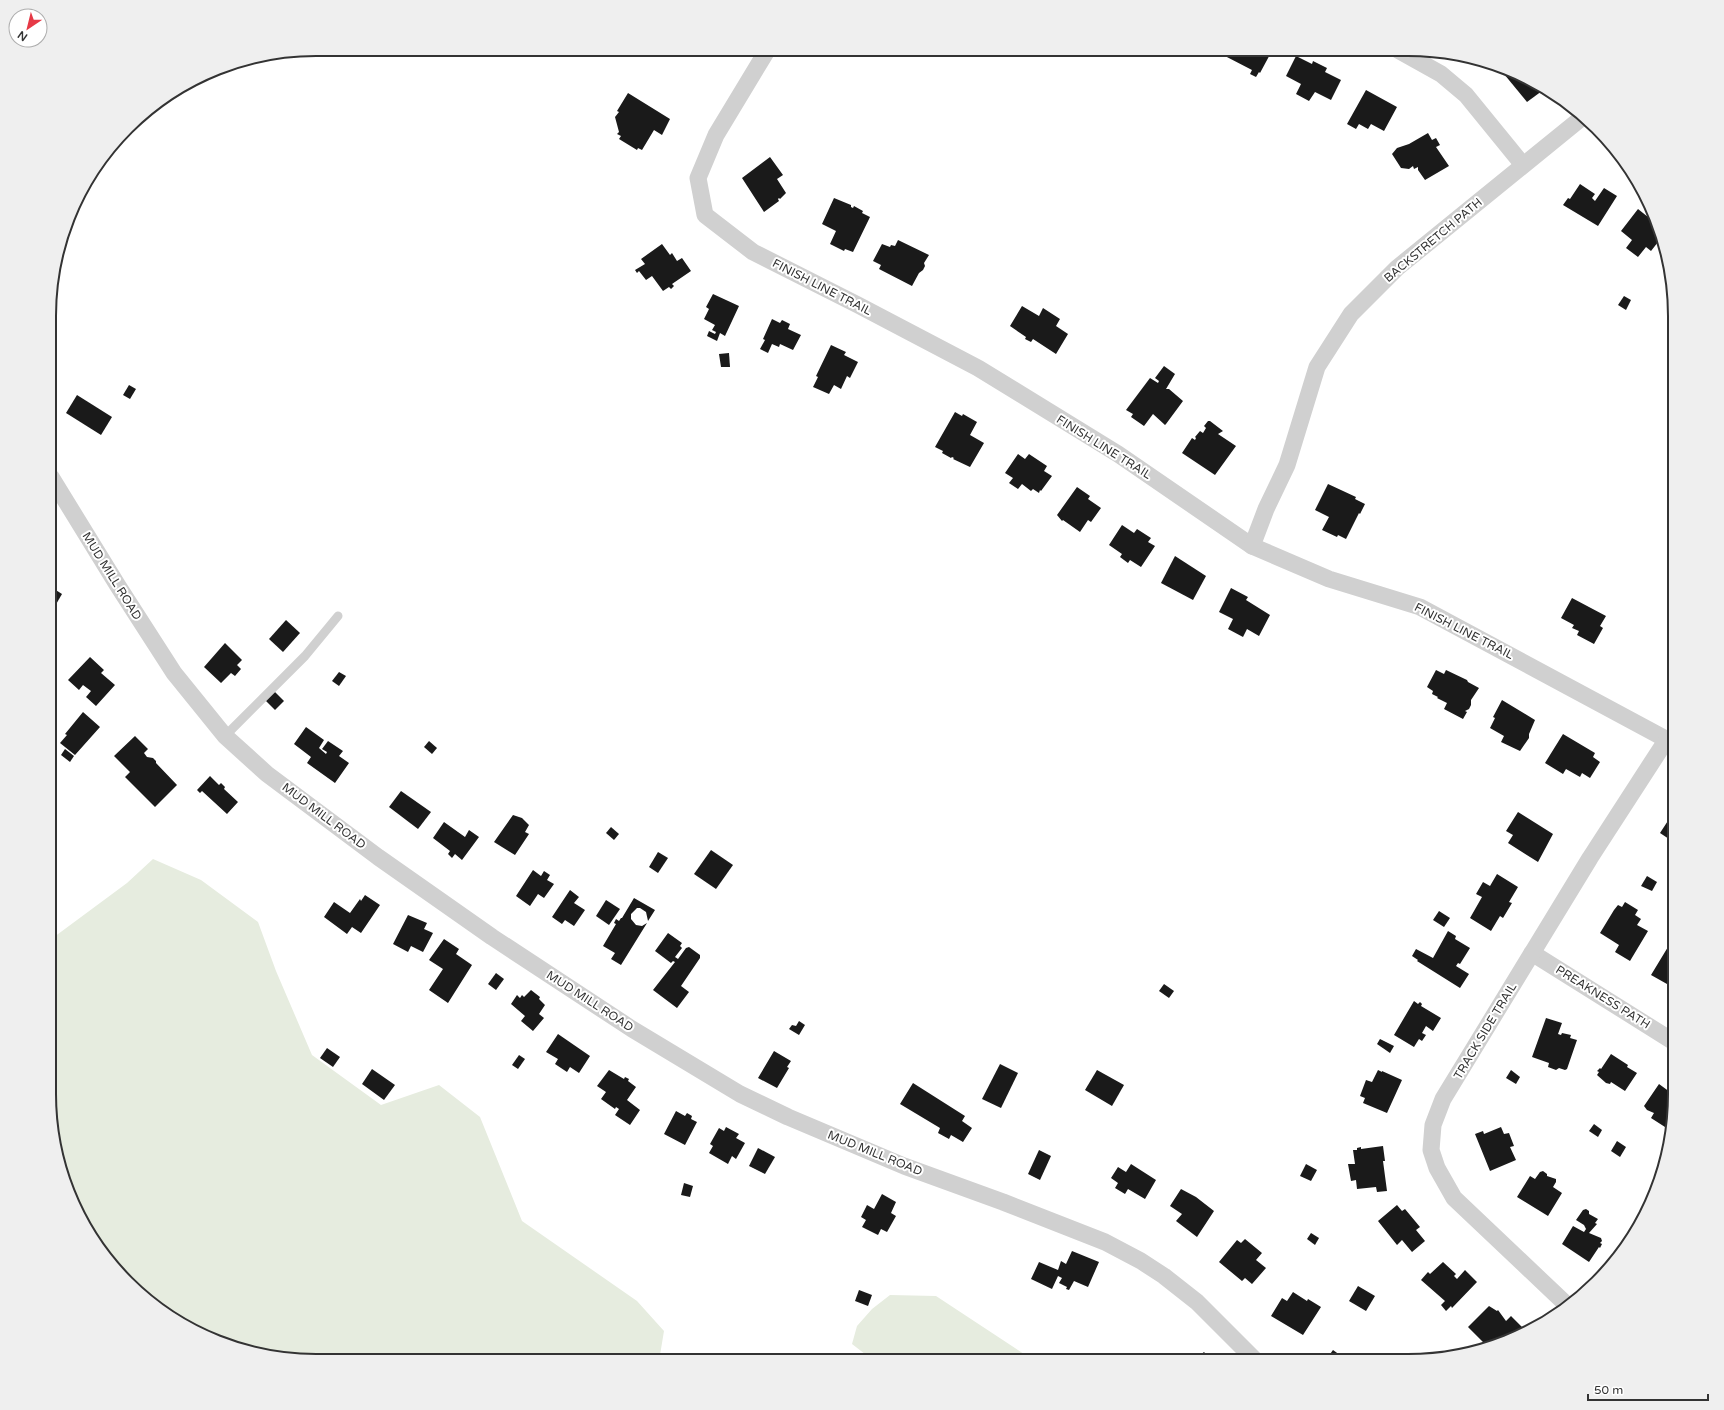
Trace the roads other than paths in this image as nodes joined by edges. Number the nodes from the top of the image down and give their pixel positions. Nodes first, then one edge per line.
1 (764, 56) edge
2 (1409, 56) edge
3 (1579, 120) edge
4 (1523, 165) junction
5 (56, 485) edge
6 (1252, 546) junction
7 (338, 616) dead end
8 (225, 736) junction
9 (1668, 740) edge
10 (1668, 746) edge
11 (1532, 953) junction
12 (1668, 1038) edge
13 (1564, 1302) edge
14 (1249, 1354) edge

1 - 6 street, FINISH LINE TRAIL
2 - 4 street
3 - 4 street, BACKSTRETCH PATH
4 - 6 street, BACKSTRETCH PATH
5 - 8 street, MUD MILL ROAD
6 - 9 street, FINISH LINE TRAIL
7 - 8 lane
8 - 14 street, MUD MILL ROAD
10 - 11 street, TRACK SIDE TRAIL
11 - 12 street, PREAKNESS PATH
11 - 13 street, TRACK SIDE TRAIL

